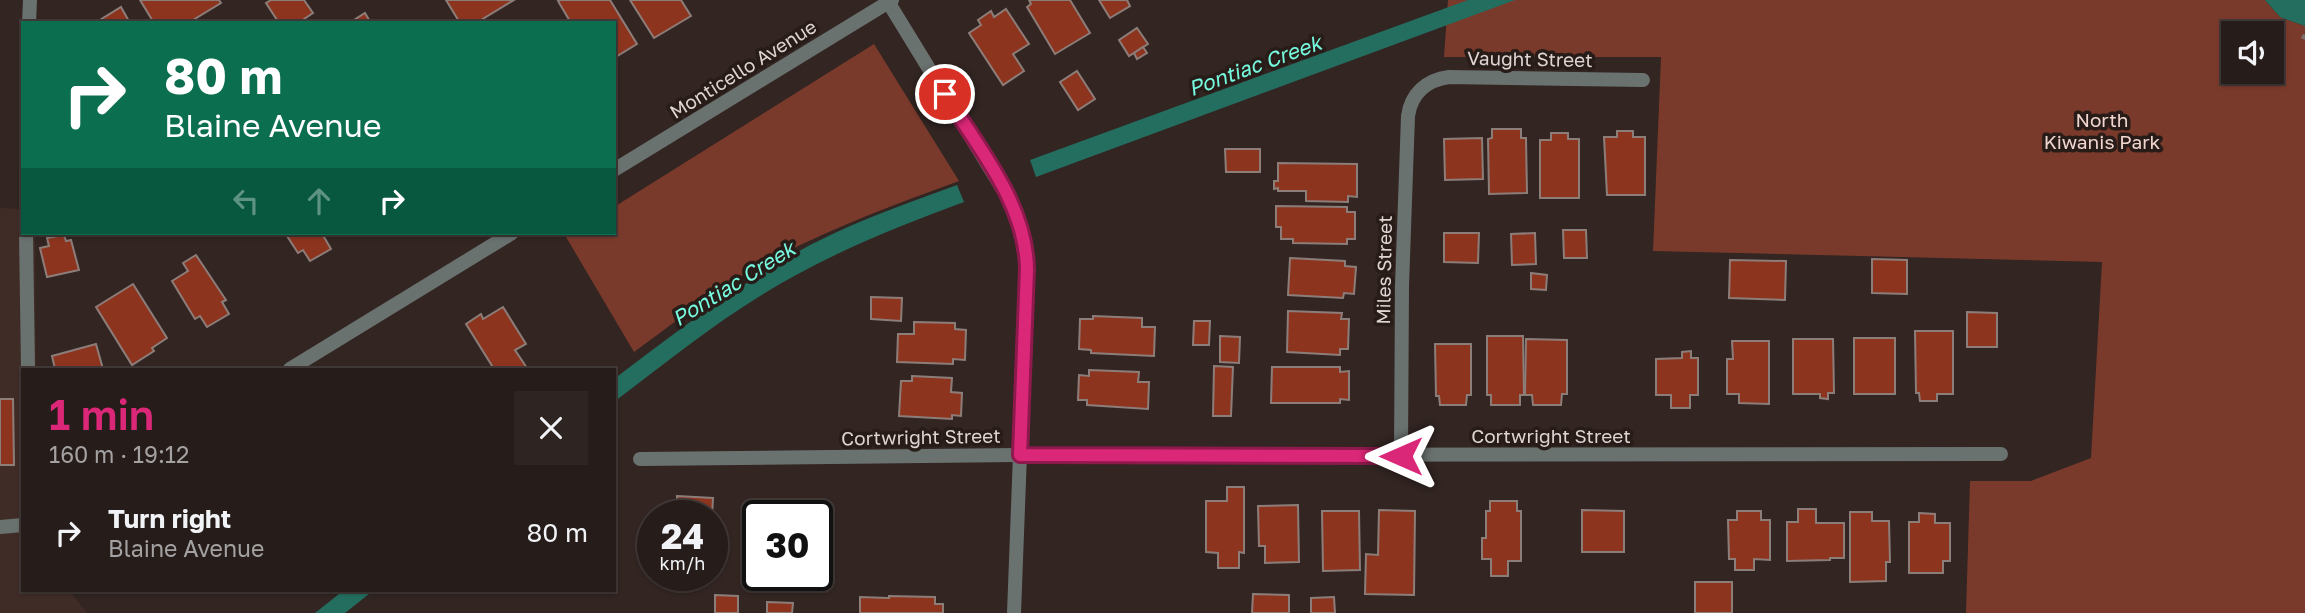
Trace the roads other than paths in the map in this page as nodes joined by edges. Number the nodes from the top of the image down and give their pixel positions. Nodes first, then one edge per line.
1 (30, 0) edge
2 (889, 1) edge
3 (29, 21) edge
4 (1643, 80) dead end
5 (1421, 89) joint
6 (616, 169) edge
7 (26, 235) edge
8 (509, 235) edge
9 (28, 368) edge
10 (292, 368) edge
11 (2001, 454) dead end
12 (1020, 455) junction
13 (1401, 456) junction
14 (640, 459) dead end
15 (21, 525) edge
16 (0, 527) edge
17 (1014, 613) edge

1 - 3 street
2 - 6 street, Monticello Avenue
2 - 12 street
4 - 5 street, Vaught Street
5 - 13 street, Miles Street
7 - 9 street
8 - 10 street
11 - 13 street, Cortwright Street
12 - 13 street, Cortwright Street
12 - 14 street, Cortwright Street
12 - 17 street
15 - 16 street

